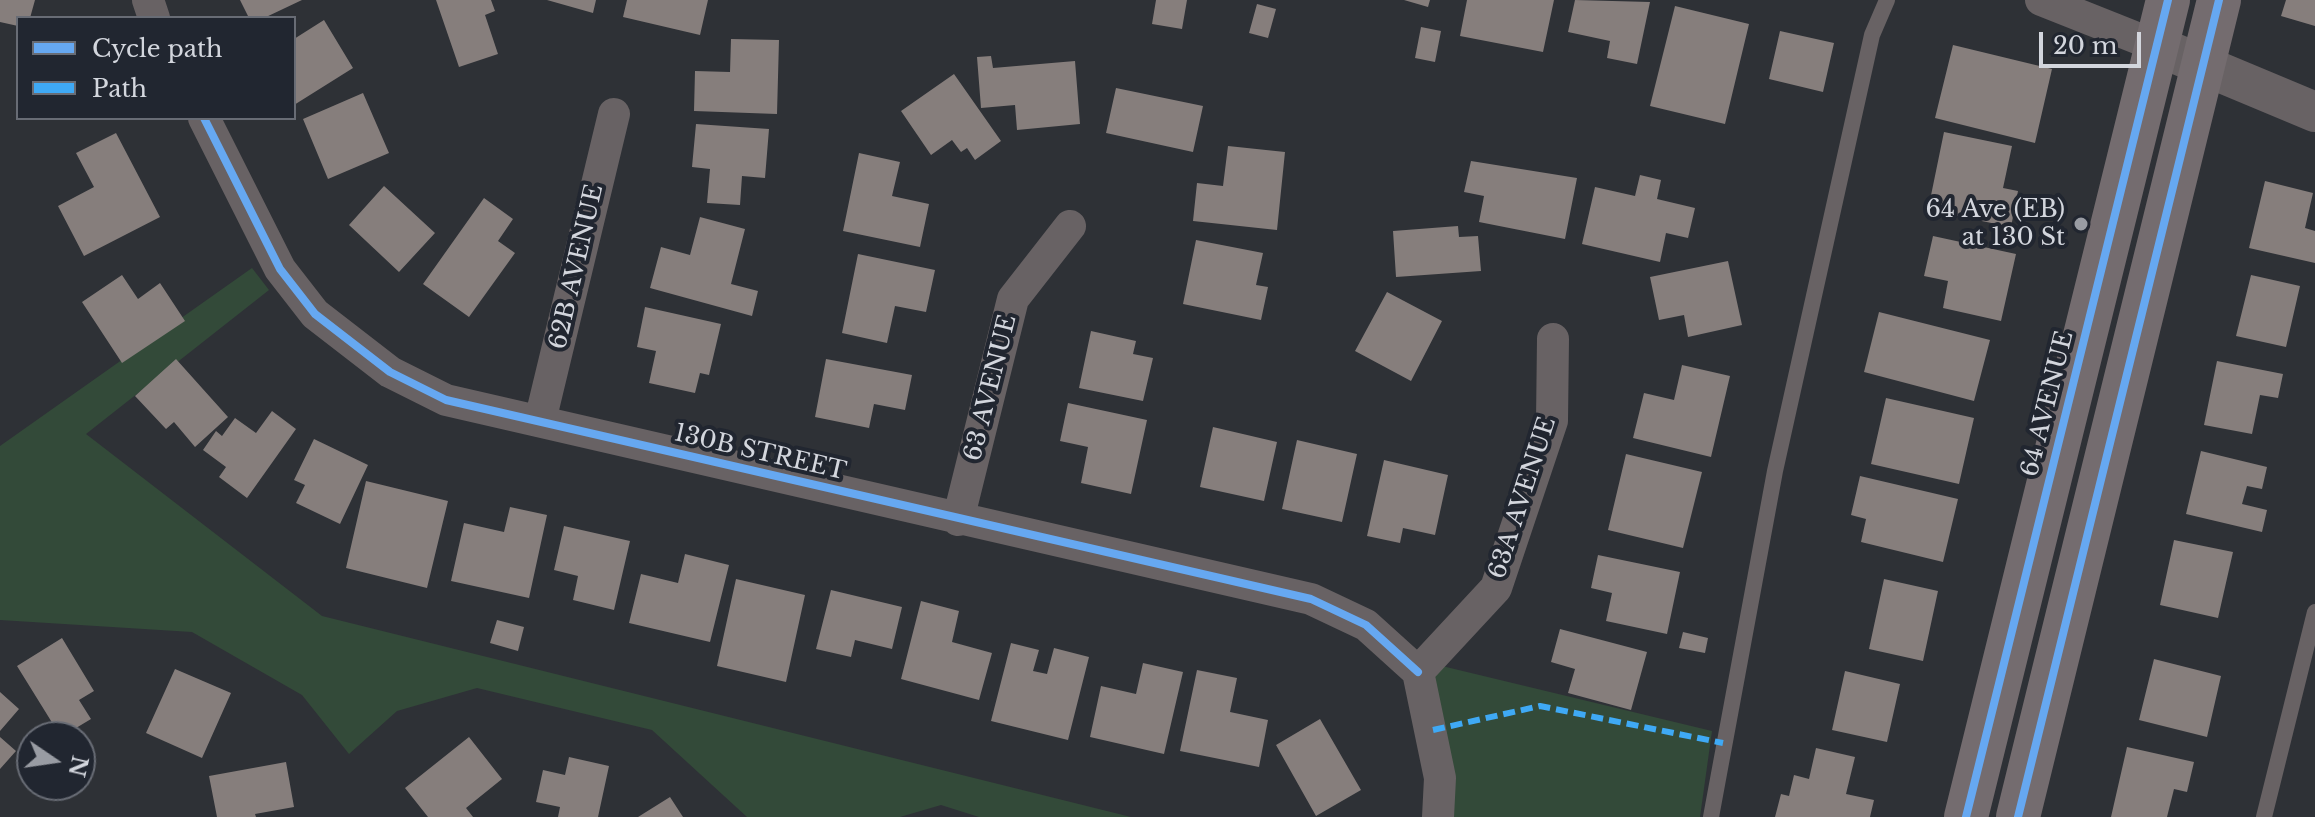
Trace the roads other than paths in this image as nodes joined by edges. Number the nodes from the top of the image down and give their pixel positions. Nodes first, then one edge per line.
1 (1887, 0) edge
2 (2041, 0) edge
3 (2168, 0) edge
4 (2219, 0) edge
5 (2157, 46) junction
6 (2203, 65) junction
7 (2315, 112) edge
8 (614, 114) dead end
9 (205, 120) edge
10 (1070, 226) dead end
11 (1553, 339) dead end
12 (540, 421) junction
13 (958, 520) junction
14 (2315, 612) edge
15 (1418, 672) junction
16 (1438, 817) edge
17 (1711, 817) edge
18 (1966, 817) edge
19 (2018, 817) edge
20 (2264, 817) edge

1 - 17 lane
2 - 5 street
3 - 5 main road, 64 AVENUE
4 - 6 main road
5 - 6 street
5 - 18 main road, 64 AVENUE
6 - 7 street
6 - 19 main road
8 - 12 street, 62B AVENUE
9 - 12 street, 130B STREET
10 - 13 street, 63 AVENUE
11 - 15 street, 63A AVENUE
12 - 13 street, 130B STREET
13 - 15 street, 130B STREET
14 - 20 lane
15 - 16 street

